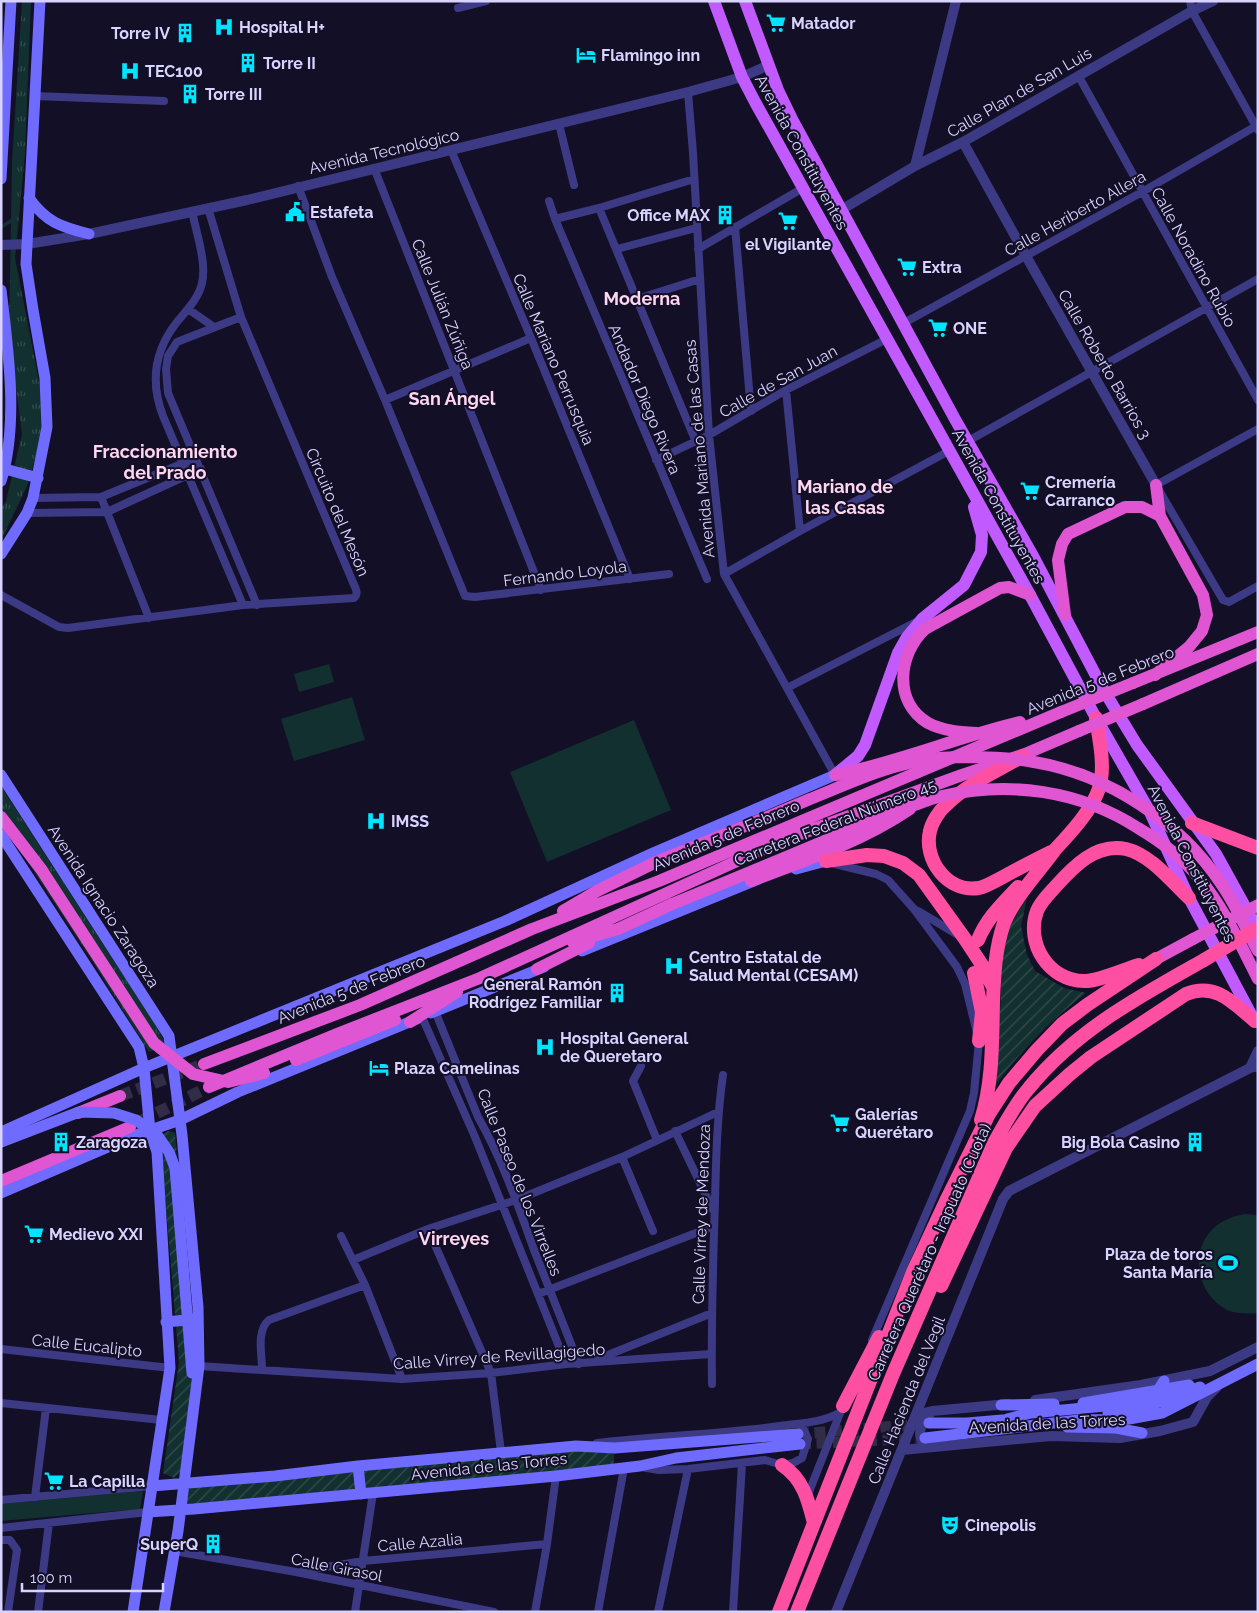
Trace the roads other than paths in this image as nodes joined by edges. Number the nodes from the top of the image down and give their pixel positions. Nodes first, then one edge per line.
1 (11, 1) edge
2 (40, 1) edge
3 (486, 1) edge
4 (714, 1) edge
5 (745, 1) edge
6 (956, 1) edge
7 (1213, 1) edge
8 (1191, 6) edge
9 (458, 8) dead end
10 (769, 65) junction
11 (1078, 75) junction
12 (742, 77) junction
13 (688, 92) junction
14 (35, 96) junction
15 (164, 101) dead end
16 (559, 124) junction
17 (1257, 127) edge
18 (963, 142) junction
19 (452, 150) junction
20 (915, 166) junction
21 (374, 168) junction
22 (1, 179) edge
23 (694, 179) junction
24 (574, 185) dead end
25 (298, 186) junction
26 (803, 188) junction
27 (1142, 192) junction
28 (29, 198) junction
29 (549, 201) dead end
30 (208, 208) junction
31 (600, 208) junction
32 (841, 210) junction
33 (192, 211) junction
34 (555, 219) junction
35 (735, 227) junction
36 (696, 228) junction
37 (89, 234) junction
38 (1, 244) edge
39 (27, 244) junction
40 (617, 249) junction
41 (698, 249) junction
42 (1026, 256) junction
43 (700, 278) junction
44 (1258, 279) edge
45 (1, 290) edge
46 (637, 299) junction
47 (1207, 308) junction
48 (188, 310) junction
49 (240, 317) junction
50 (904, 323) junction
51 (214, 328) junction
52 (531, 338) junction
53 (887, 338) junction
54 (454, 370) junction
55 (1092, 372) junction
56 (786, 390) junction
57 (385, 400) junction
58 (1258, 400) edge
59 (751, 411) junction
60 (1258, 429) edge
61 (709, 436) junction
62 (968, 441) junction
63 (696, 442) junction
64 (949, 451) junction
65 (196, 458) junction
66 (656, 460) junction
67 (183, 462) junction
68 (5, 469) junction
69 (201, 469) junction
70 (189, 475) junction
71 (38, 478) junction
72 (1, 481) edge
73 (1156, 486) junction
74 (969, 488) junction
75 (101, 497) junction
76 (33, 498) junction
77 (107, 512) junction
78 (27, 513) junction
79 (1160, 516) junction
80 (800, 530) junction
81 (1, 554) edge
82 (668, 574) dead end
83 (724, 574) junction
84 (630, 578) junction
85 (707, 579) dead end
86 (1258, 586) edge
87 (541, 590) junction
88 (1, 595) edge
89 (1030, 596) junction
90 (257, 605) junction
91 (243, 606) junction
92 (1064, 615) junction
93 (149, 618) junction
94 (922, 619) junction
95 (1258, 632) edge
96 (1258, 654) edge
97 (1155, 675) junction
98 (787, 688) junction
99 (1047, 717) junction
100 (1096, 718) junction
101 (977, 733) junction
102 (1025, 754) junction
103 (1, 775) edge
104 (835, 775) junction
105 (962, 775) junction
106 (1, 817) edge
107 (1192, 823) junction
108 (1, 835) edge
109 (1258, 848) edge
110 (1054, 851) junction
111 (826, 862) junction
112 (65, 876) junction
113 (751, 881) junction
114 (1189, 898) junction
115 (45, 900) junction
116 (1258, 905) edge
117 (914, 909) junction
118 (532, 929) junction
119 (618, 929) junction
120 (1258, 929) edge
121 (971, 939) junction
122 (1258, 951) edge
123 (533, 954) junction
124 (1156, 959) junction
125 (537, 969) junction
126 (974, 973) dead end
127 (480, 978) junction
128 (1258, 979) edge
129 (994, 988) junction
130 (435, 1012) junction
131 (422, 1016) junction
132 (410, 1022) junction
133 (1256, 1024) edge
134 (979, 1041) junction
135 (1258, 1051) edge
136 (172, 1057) junction
137 (204, 1064) tunnel mouth
138 (641, 1066) dead end
139 (1254, 1067) edge
140 (144, 1068) junction
141 (723, 1075) dead end
142 (209, 1087) tunnel mouth
143 (120, 1096) tunnel mouth
144 (718, 1112) junction
145 (180, 1120) junction
146 (130, 1127) tunnel mouth
147 (150, 1130) junction
148 (675, 1131) junction
149 (1, 1132) edge
150 (657, 1140) junction
151 (1, 1144) edge
152 (971, 1150) junction
153 (622, 1157) junction
154 (1, 1181) edge
155 (1, 1193) edge
156 (516, 1200) junction
157 (502, 1205) junction
158 (714, 1212) junction
159 (714, 1226) junction
160 (428, 1229) junction
161 (653, 1231) dead end
162 (341, 1236) dead end
163 (353, 1260) junction
164 (914, 1272) junction
165 (365, 1285) junction
166 (549, 1290) junction
167 (538, 1294) junction
168 (712, 1313) junction
169 (198, 1319) junction
170 (166, 1322) junction
171 (1258, 1346) edge
172 (1, 1349) edge
173 (711, 1354) junction
174 (1258, 1359) edge
175 (590, 1362) junction
176 (566, 1364) junction
177 (580, 1364) junction
178 (1258, 1366) edge
179 (170, 1368) junction
180 (196, 1369) junction
181 (262, 1369) junction
182 (491, 1373) junction
183 (893, 1374) junction
184 (1184, 1377) junction
185 (402, 1379) junction
186 (1164, 1381) junction
187 (1217, 1383) junction
188 (712, 1384) dead end
189 (1, 1403) edge
190 (1001, 1405) junction
191 (46, 1408) junction
192 (841, 1410) junction
193 (932, 1411) junction
194 (916, 1415) junction
195 (1078, 1418) junction
196 (1007, 1419) junction
197 (161, 1420) junction
198 (929, 1423) tunnel mouth
199 (1028, 1426) junction
200 (1142, 1433) junction
201 (800, 1434) junction
202 (926, 1442) junction
203 (902, 1450) junction
204 (501, 1452) junction
205 (742, 1464) junction
206 (782, 1465) junction
207 (358, 1466) junction
208 (640, 1466) junction
209 (624, 1468) junction
210 (688, 1469) junction
211 (556, 1476) junction
212 (184, 1483) junction
213 (152, 1486) junction
214 (373, 1493) junction
215 (361, 1494) junction
216 (35, 1497) junction
217 (807, 1497) junction
218 (1, 1500) edge
219 (181, 1509) junction
220 (148, 1512) junction
221 (49, 1523) junction
222 (814, 1523) junction
223 (1, 1528) edge
224 (1, 1540) edge
225 (547, 1544) junction
226 (174, 1551) junction
227 (363, 1562) junction
228 (296, 1572) junction
229 (359, 1584) junction
230 (8, 1612) edge
231 (38, 1612) edge
232 (133, 1612) edge
233 (164, 1612) edge
234 (356, 1612) edge
235 (494, 1612) edge
236 (535, 1612) edge
237 (598, 1612) edge
238 (658, 1612) edge
239 (733, 1612) edge
240 (779, 1612) edge
241 (797, 1612) edge
242 (836, 1612) edge

1 - 22 main road
2 - 14 main road
3 - 9 street
4 - 12 main road, Avenida Constituyentes
5 - 10 main road, Avenida Constituyentes
6 - 20 street
7 - 8 street, Calle Plan de San Luis
8 - 11 street, Calle Plan de San Luis
8 - 17 street
10 - 12 street, Avenida Tecnológico
10 - 32 main road, Avenida Constituyentes
11 - 18 street, Calle Plan de San Luis
11 - 27 street, Calle Noradino Rubio
12 - 13 street, Avenida Tecnológico
12 - 26 main road, Avenida Constituyentes
13 - 16 street, Avenida Tecnológico
13 - 23 street, Avenida Mariano de las Casas
14 - 15 street
14 - 28 main road
16 - 19 street, Avenida Tecnológico
16 - 24 street
17 - 27 street, Calle Heriberto Allera
18 - 20 street, Calle Plan de San Luis
18 - 42 street, Calle Roberto Barrios 3
19 - 21 street, Avenida Tecnológico
19 - 52 street, Calle Mariano Perrusquia
20 - 32 street, Calle Plan de San Luis
21 - 25 street, Avenida Tecnológico
21 - 54 street, Calle Julián Zúñiga
23 - 31 street
23 - 36 street, Avenida Mariano de las Casas
25 - 30 street, Avenida Tecnológico
25 - 57 street
26 - 35 street
26 - 53 main road, Avenida Constituyentes
27 - 42 street, Calle Heriberto Allera
27 - 47 street, Calle Noradino Rubio
28 - 37 main road
28 - 39 main road
29 - 34 street, Andador Diego Rivera
30 - 33 street, Avenida Tecnológico
30 - 49 street, Circuito del Mesón
31 - 34 street
31 - 40 street
32 - 50 main road, Avenida Constituyentes
33 - 37 street, Avenida Tecnológico
33 - 48 street
34 - 66 street, Andador Diego Rivera
35 - 41 street
35 - 59 street
36 - 40 street
36 - 41 street, Avenida Mariano de las Casas
37 - 39 street, Avenida Tecnológico
38 - 39 street, Avenida Tecnológico
39 - 71 main road
40 - 46 street
41 - 43 street, Avenida Mariano de las Casas
42 - 50 street, Calle Heriberto Allera
42 - 55 street, Calle Roberto Barrios 3
43 - 46 street
43 - 61 street, Avenida Mariano de las Casas
44 - 47 street
45 - 68 main road
46 - 63 street
47 - 55 street
47 - 58 street, Calle Noradino Rubio
48 - 51 street
48 - 67 street
49 - 51 street
49 - 90 street, Circuito del Mesón
50 - 62 main road, Avenida Constituyentes
51 - 65 street
52 - 54 street
52 - 84 street, Calle Mariano Perrusquia
53 - 56 street, Calle de San Juan
53 - 64 main road, Avenida Constituyentes
54 - 57 street
54 - 87 street, Calle Julián Zúñiga
55 - 62 street
55 - 73 street, Calle Roberto Barrios 3
56 - 59 street, Calle de San Juan
56 - 80 street
57 - 87 street, Fernando Loyola
59 - 61 street, Calle de San Juan
60 - 73 street
61 - 63 street, Calle de San Juan
61 - 83 street, Avenida Mariano de las Casas
62 - 92 main road, Avenida Constituyentes
63 - 66 street, Calle de San Juan
64 - 74 main road, Avenida Constituyentes
64 - 80 street
65 - 67 street
65 - 69 street
66 - 85 street, Andador Diego Rivera
67 - 70 street
67 - 75 street
68 - 71 main road
68 - 72 main road
69 - 70 street
69 - 90 street
70 - 77 street
70 - 91 street
71 - 76 main road
73 - 79 highway
73 - 86 street, Calle Roberto Barrios 3
74 - 89 main road, Avenida Constituyentes
74 - 94 main road
75 - 76 street
75 - 77 street
76 - 78 main road
77 - 78 street
77 - 93 street
78 - 81 main road
79 - 92 highway
79 - 97 highway
80 - 83 street
82 - 84 street, Fernando Loyola
83 - 98 street, Avenida Mariano de las Casas
84 - 87 street, Fernando Loyola
88 - 93 street, Circuito del Mesón
89 - 100 main road, Avenida Constituyentes
89 - 101 highway
90 - 91 street, Circuito del Mesón
91 - 93 street, Circuito del Mesón
92 - 107 main road, Avenida Constituyentes
94 - 98 street
94 - 104 main road
95 - 97 highway, Avenida 5 de Febrero
96 - 102 highway, Avenida 5 de Febrero, bridge
97 - 99 highway, Avenida 5 de Febrero, bridge
98 - 104 street, Avenida Mariano de las Casas
99 - 101 highway
99 - 118 highway, Avenida 5 de Febrero
100 - 110 highway
100 - 114 main road, Avenida Constituyentes
101 - 104 highway
102 - 105 highway, Avenida 5 de Febrero
102 - 110 highway
103 - 112 main road, Avenida Ignacio Zaragoza
104 - 136 main road, Avenida 5 de Febrero
105 - 113 highway
105 - 123 highway, Avenida 5 de Febrero
106 - 127 highway, bridge
107 - 109 highway
107 - 120 main road, Avenida Constituyentes
108 - 115 main road
110 - 121 highway
110 - 129 highway
111 - 113 main road
111 - 117 street
111 - 121 highway
112 - 115 main road
112 - 136 main road, Avenida Ignacio Zaragoza
113 - 125 main road
114 - 124 highway
114 - 133 main road, Avenida Constituyentes
115 - 140 main road
116 - 124 highway, bridge
117 - 121 street
117 - 134 street
118 - 122 highway, Carretera Federal Número 45, bridge
118 - 137 highway, Avenida 5 de Febrero
119 - 123 highway, Carretera Federal Número 45
119 - 125 highway
119 - 128 highway, Carretera Federal Número 45, bridge
120 - 183 highway, Carretera Querétaro - Irapuato (Cuota), bridge
121 - 129 highway
123 - 127 highway, Avenida 5 de Febrero
124 - 152 highway, Carretera Querétaro - Irapuato (Cuota)
125 - 130 main road
126 - 134 highway
127 - 132 highway
127 - 142 highway, Avenida 5 de Febrero
129 - 152 highway
130 - 131 main road
130 - 156 street, Calle Paseo de los Virrelles
131 - 132 main road
131 - 157 street, Calle Paseo de los Virrelles
132 - 145 main road
133 - 183 highway
134 - 192 street
135 - 139 street
136 - 140 main road, Avenida 5 de Febrero
136 - 145 main road, Avenida Ignacio Zaragoza
138 - 150 street
139 - 194 street, Calle Hacienda del Vegil
140 - 147 main road
140 - 149 main road, Avenida 5 de Febrero
141 - 144 street, Calle Virrey de Mendoza
143 - 151 highway
144 - 148 street
144 - 158 street, Calle Virrey de Mendoza
145 - 147 main road
145 - 169 main road, Avenida Ignacio Zaragoza
146 - 154 highway
147 - 155 main road
147 - 170 main road
148 - 150 street
148 - 158 street
150 - 153 street
151 - 180 main road, bridge
152 - 164 highway, Carretera Querétaro - Irapuato (Cuota)
153 - 156 street
153 - 161 street
156 - 157 street
156 - 166 street, Calle Paseo de los Virrelles
157 - 160 street
157 - 167 street, Calle Paseo de los Virrelles
158 - 159 street, Calle Virrey de Mendoza
159 - 166 street
159 - 168 street, Calle Virrey de Mendoza
160 - 163 street
160 - 182 street
162 - 163 street
163 - 165 street
164 - 192 highway
164 - 222 highway, Carretera Querétaro - Irapuato (Cuota)
165 - 181 street
165 - 185 street
166 - 167 street
166 - 177 street, Calle Paseo de los Virrelles
167 - 176 street, Calle Paseo de los Virrelles
168 - 173 street, Calle Virrey de Mendoza
168 - 175 street
169 - 170 main road
169 - 180 main road, Avenida Ignacio Zaragoza
170 - 179 main road
171 - 184 street, Avenida de las Torres
172 - 179 street, Calle Eucalipto
173 - 175 street, Calle Virrey de Revillagigedo
173 - 188 street, Calle Virrey de Mendoza
174 - 187 main road
175 - 177 street, Calle Virrey de Revillagigedo
176 - 177 street, Calle Virrey de Revillagigedo
176 - 182 street, Calle Virrey de Revillagigedo
178 - 187 street, Avenida de las Torres
178 - 195 main road, bridge
179 - 197 main road
180 - 181 street, Calle Virrey de Revillagigedo
180 - 212 main road
181 - 185 street, Calle Virrey de Revillagigedo
182 - 185 street, Calle Virrey de Revillagigedo
182 - 204 street
183 - 241 highway, Carretera Querétaro - Irapuato (Cuota)
184 - 186 street, Avenida de las Torres
184 - 187 street
186 - 190 street, Avenida de las Torres
186 - 196 main road
187 - 190 main road, bridge
187 - 195 main road, bridge
187 - 200 street, Avenida de las Torres
189 - 191 street
190 - 193 street, Avenida de las Torres
191 - 197 street
191 - 216 street
192 - 201 street, Avenida de las Torres
192 - 217 street
193 - 194 street, Avenida de las Torres
193 - 202 street
194 - 203 street, Calle Hacienda del Vegil
195 - 196 main road, Avenida de las Torres
195 - 199 main road, Avenida de las Torres
196 - 198 main road, Avenida de las Torres
197 - 213 main road
199 - 200 main road
199 - 202 main road, Avenida de las Torres
200 - 202 street, Avenida de las Torres
201 - 204 main road, Avenida de las Torres
201 - 206 street
201 - 208 main road, Avenida de las Torres
202 - 203 street, Avenida de las Torres
203 - 242 street, Calle Hacienda del Vegil
204 - 207 main road, Avenida de las Torres
205 - 206 street
205 - 210 street
205 - 239 street
206 - 217 highway
207 - 212 main road, Avenida de las Torres
207 - 215 main road
208 - 209 main road, Avenida de las Torres
208 - 210 street
209 - 211 main road, Avenida de las Torres
209 - 237 street
210 - 238 street
211 - 214 main road, Avenida de las Torres
211 - 225 street
212 - 213 main road, Avenida de las Torres
212 - 219 main road
213 - 216 street
213 - 220 main road
214 - 215 main road, Avenida de las Torres
214 - 227 street
215 - 219 main road, Avenida de las Torres
216 - 218 street
217 - 222 highway
219 - 220 main road, Avenida de las Torres
219 - 226 main road
220 - 221 street
220 - 232 main road
221 - 223 street
221 - 231 street
222 - 240 highway, Carretera Querétaro - Irapuato (Cuota)
224 - 230 street
225 - 227 street, Calle Azalia
225 - 236 street
226 - 228 street, Calle Girasol
226 - 233 main road
227 - 228 street, Calle Azalia
227 - 229 street
228 - 229 street, Calle Girasol
229 - 234 street
229 - 235 street, Calle Girasol

